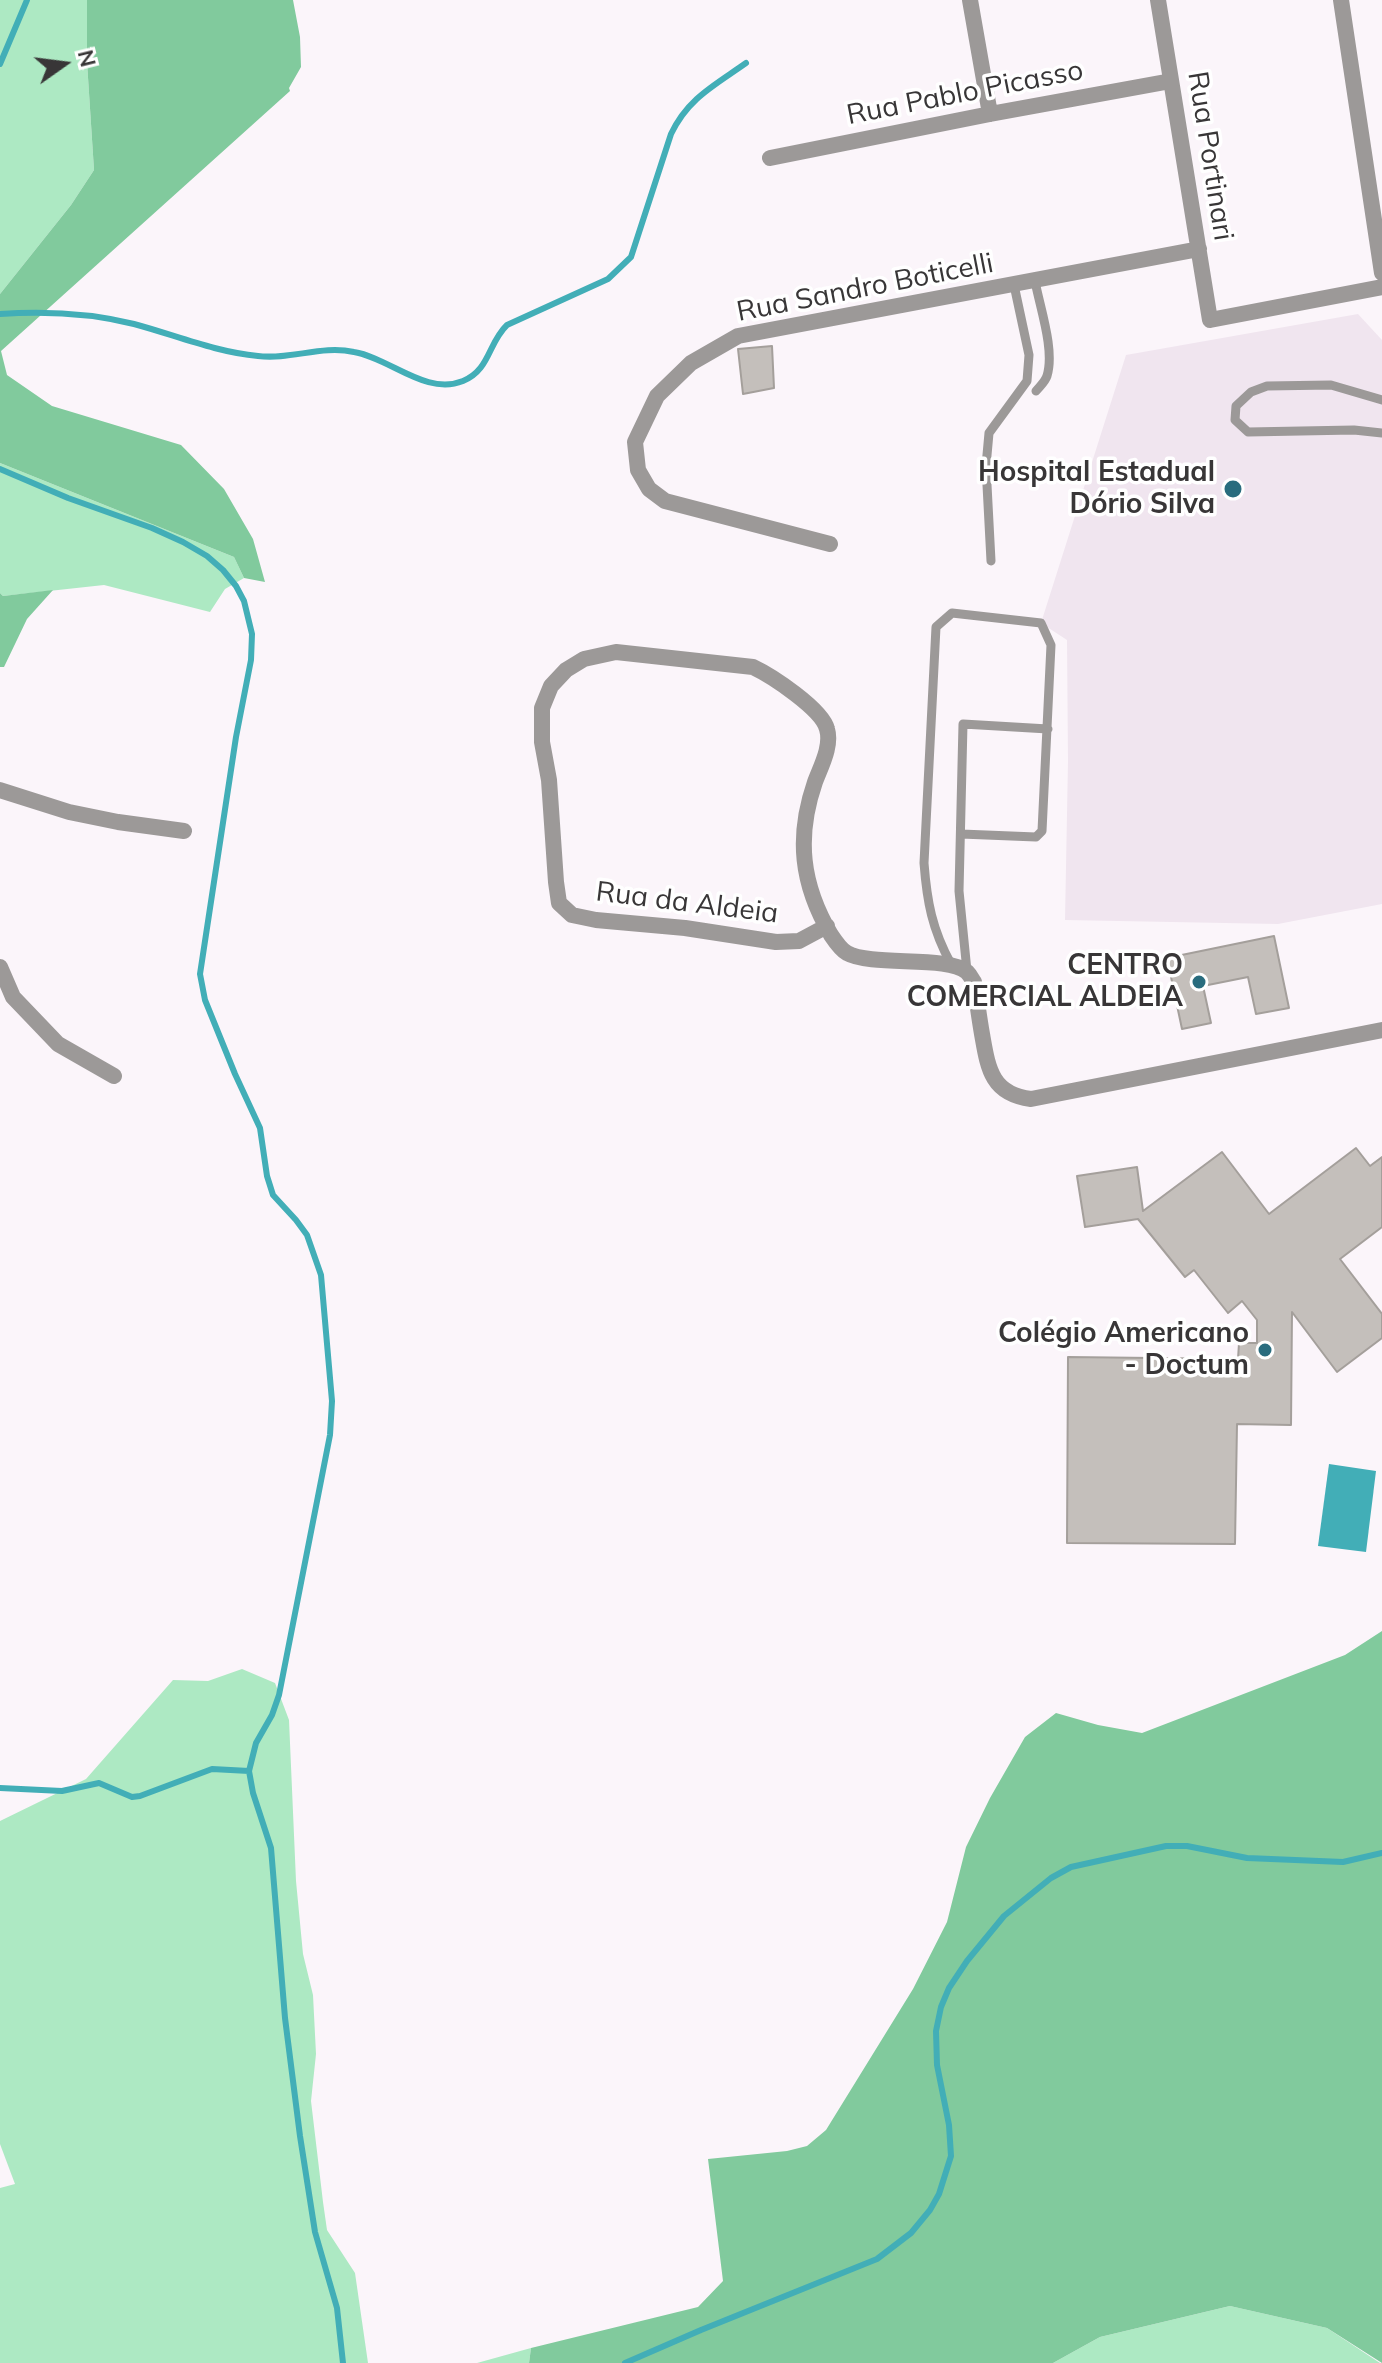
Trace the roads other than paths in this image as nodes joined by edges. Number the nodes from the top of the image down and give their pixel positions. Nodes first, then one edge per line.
1 (970, 0) edge
2 (1158, 0) edge
3 (1341, 0) edge
4 (1171, 81) junction
5 (990, 114) junction
6 (770, 158) dead end
7 (1199, 249) junction
8 (1382, 273) edge
9 (1035, 281) junction
10 (1014, 285) junction
11 (1382, 287) edge
12 (1036, 391) dead end
13 (1382, 400) edge
14 (1382, 433) edge
15 (830, 544) dead end
16 (991, 561) dead end
17 (1048, 729) junction
18 (0, 790) edge
19 (184, 831) dead end
20 (961, 834) junction
21 (827, 926) junction
22 (0, 967) edge
23 (959, 968) junction
24 (7, 1002) edge
25 (1382, 1030) edge
26 (114, 1076) dead end

1 - 5 street
2 - 4 street, Rua Portinari
3 - 8 street
4 - 5 street, Rua Pablo Picasso
4 - 7 street, Rua Portinari
5 - 6 street, Rua Pablo Picasso
7 - 9 street, Rua Sandro Boticelli
7 - 11 street, Rua Portinari
9 - 10 street, Rua Sandro Boticelli
9 - 12 lane
10 - 15 street, Rua Sandro Boticelli
10 - 16 lane
13 - 14 lane
17 - 20 lane
17 - 20 lane
17 - 23 lane
18 - 19 street
20 - 23 lane
21 - 21 street, Rua da Aldeia
21 - 23 street, Rua da Aldeia
22 - 24 street
23 - 25 street
24 - 26 street

